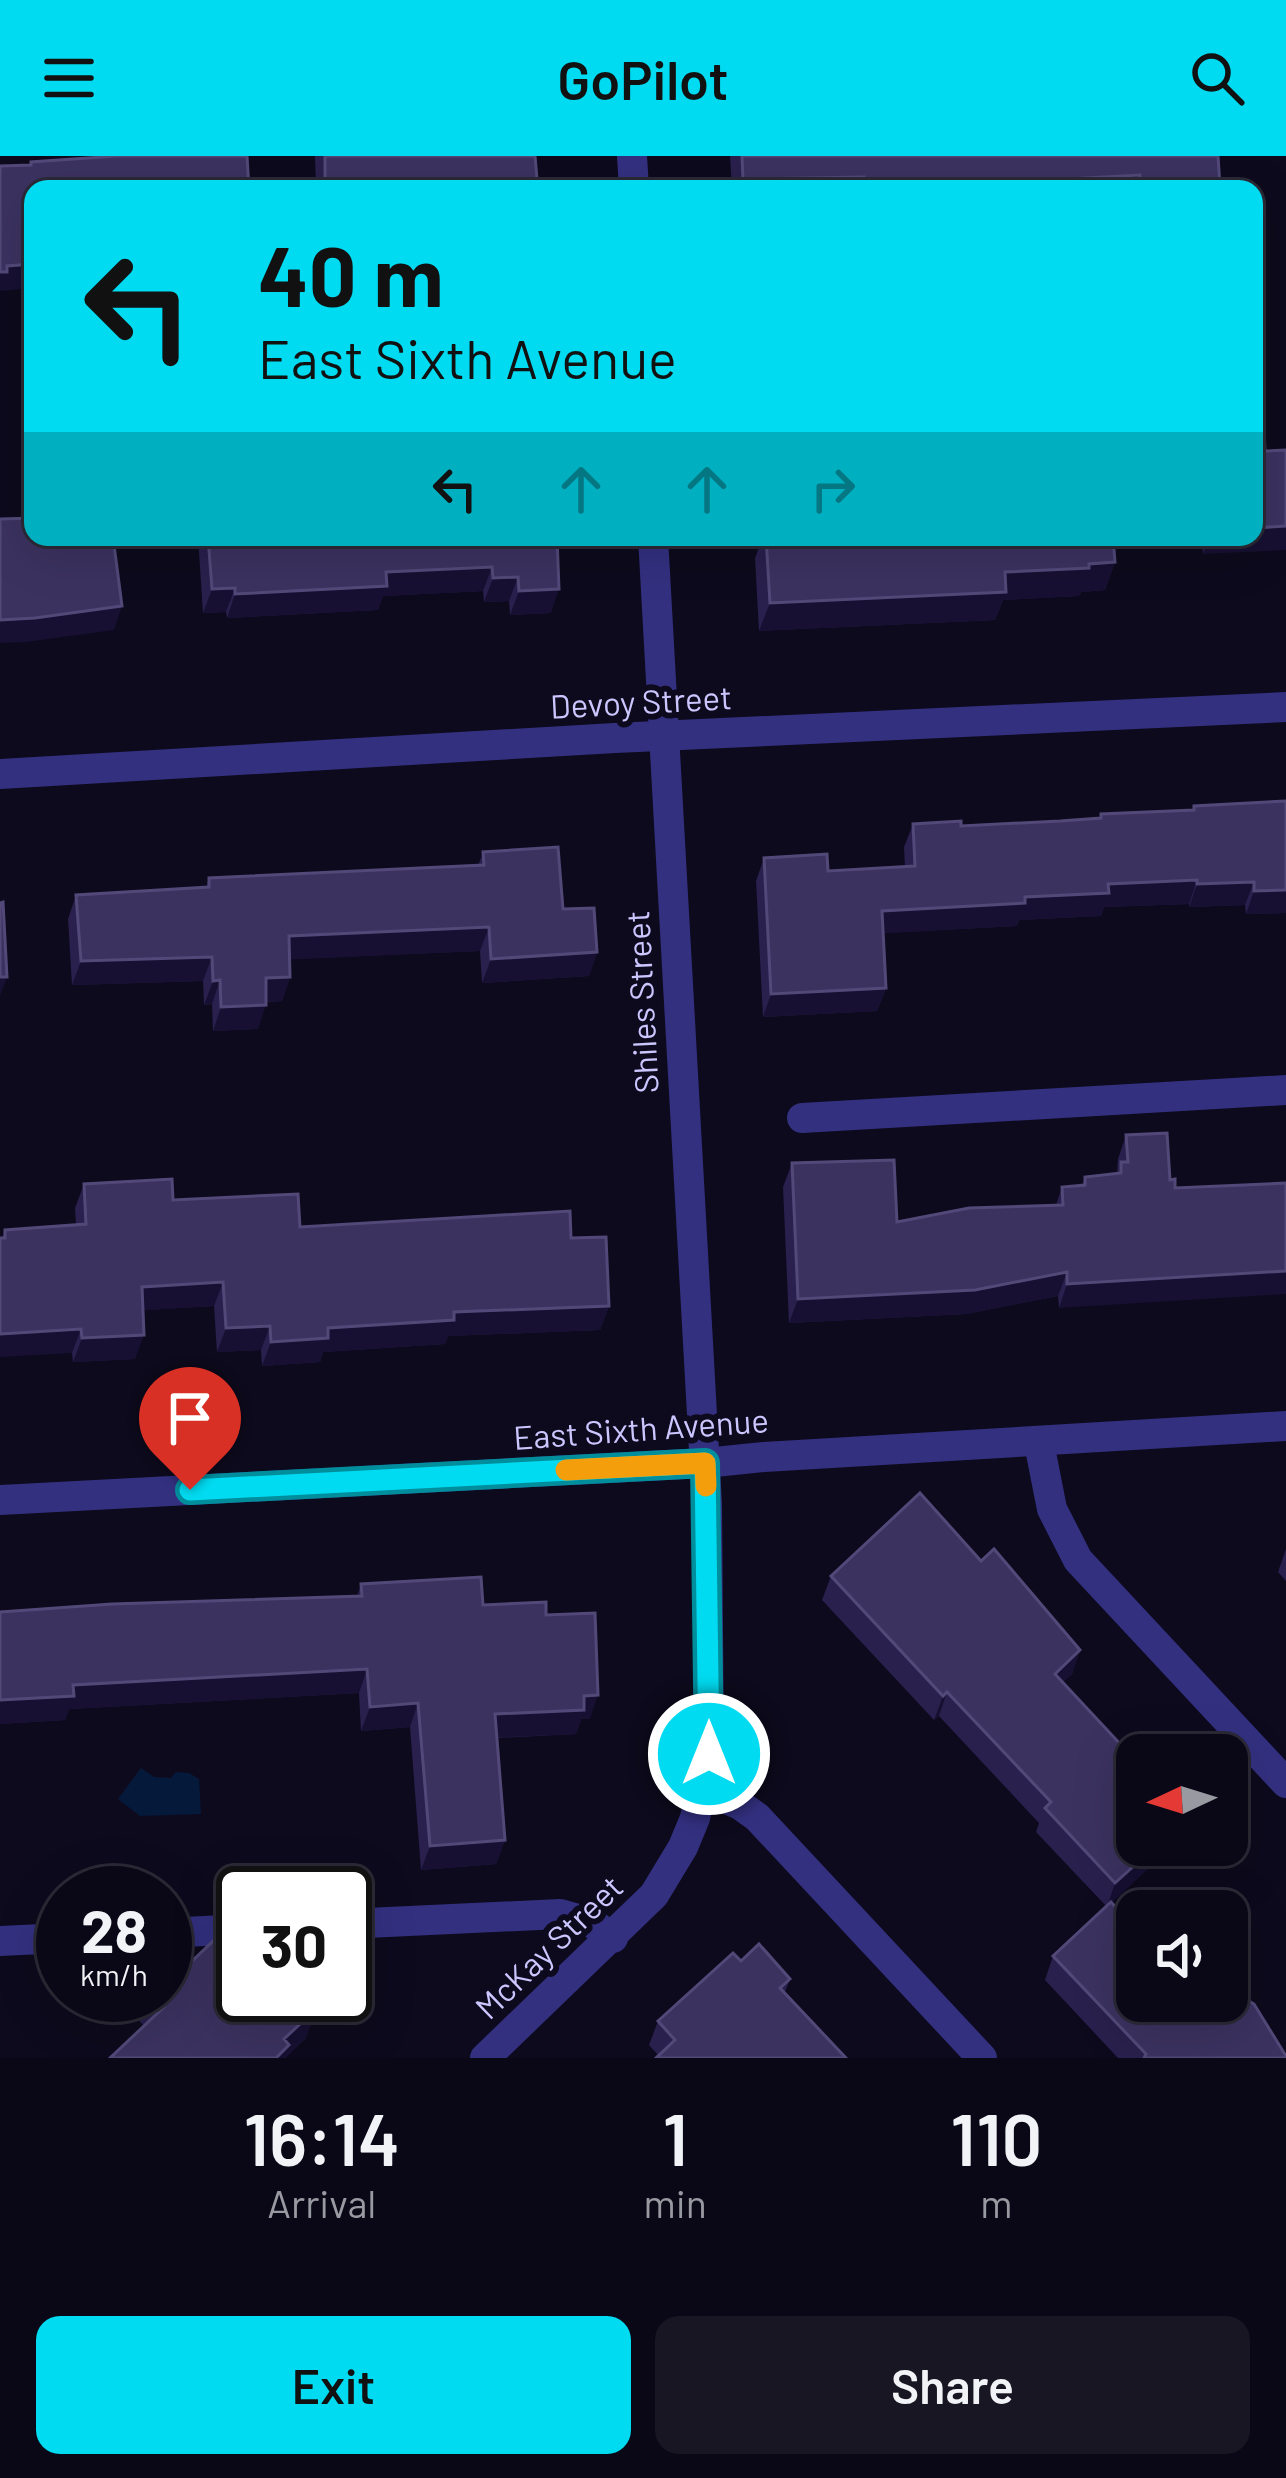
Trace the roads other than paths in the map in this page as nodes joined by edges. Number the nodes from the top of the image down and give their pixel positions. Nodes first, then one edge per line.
1 (653, 546) edge
2 (1286, 707) edge
3 (663, 736) junction
4 (0, 774) edge
5 (1286, 1090) edge
6 (802, 1118) dead end
7 (1286, 1426) edge
8 (1039, 1443) junction
9 (705, 1463) junction
10 (0, 1500) edge
11 (1286, 1783) edge
12 (704, 1790) junction
13 (372, 1923) edge
14 (36, 1938) edge
15 (613, 1938) junction
16 (0, 1940) edge
17 (485, 2058) edge
18 (982, 2058) edge

1 - 3 street, Shiles Street
2 - 3 street, Devoy Street
3 - 4 street, Devoy Street
3 - 9 street, Shiles Street
5 - 6 street
7 - 8 street, East Sixth Avenue
8 - 9 street, East Sixth Avenue
8 - 11 street
9 - 10 street, East Sixth Avenue
9 - 12 street, McKay Street
12 - 15 street, McKay Street
12 - 18 street
13 - 15 street
14 - 16 street
15 - 17 street, McKay Street

